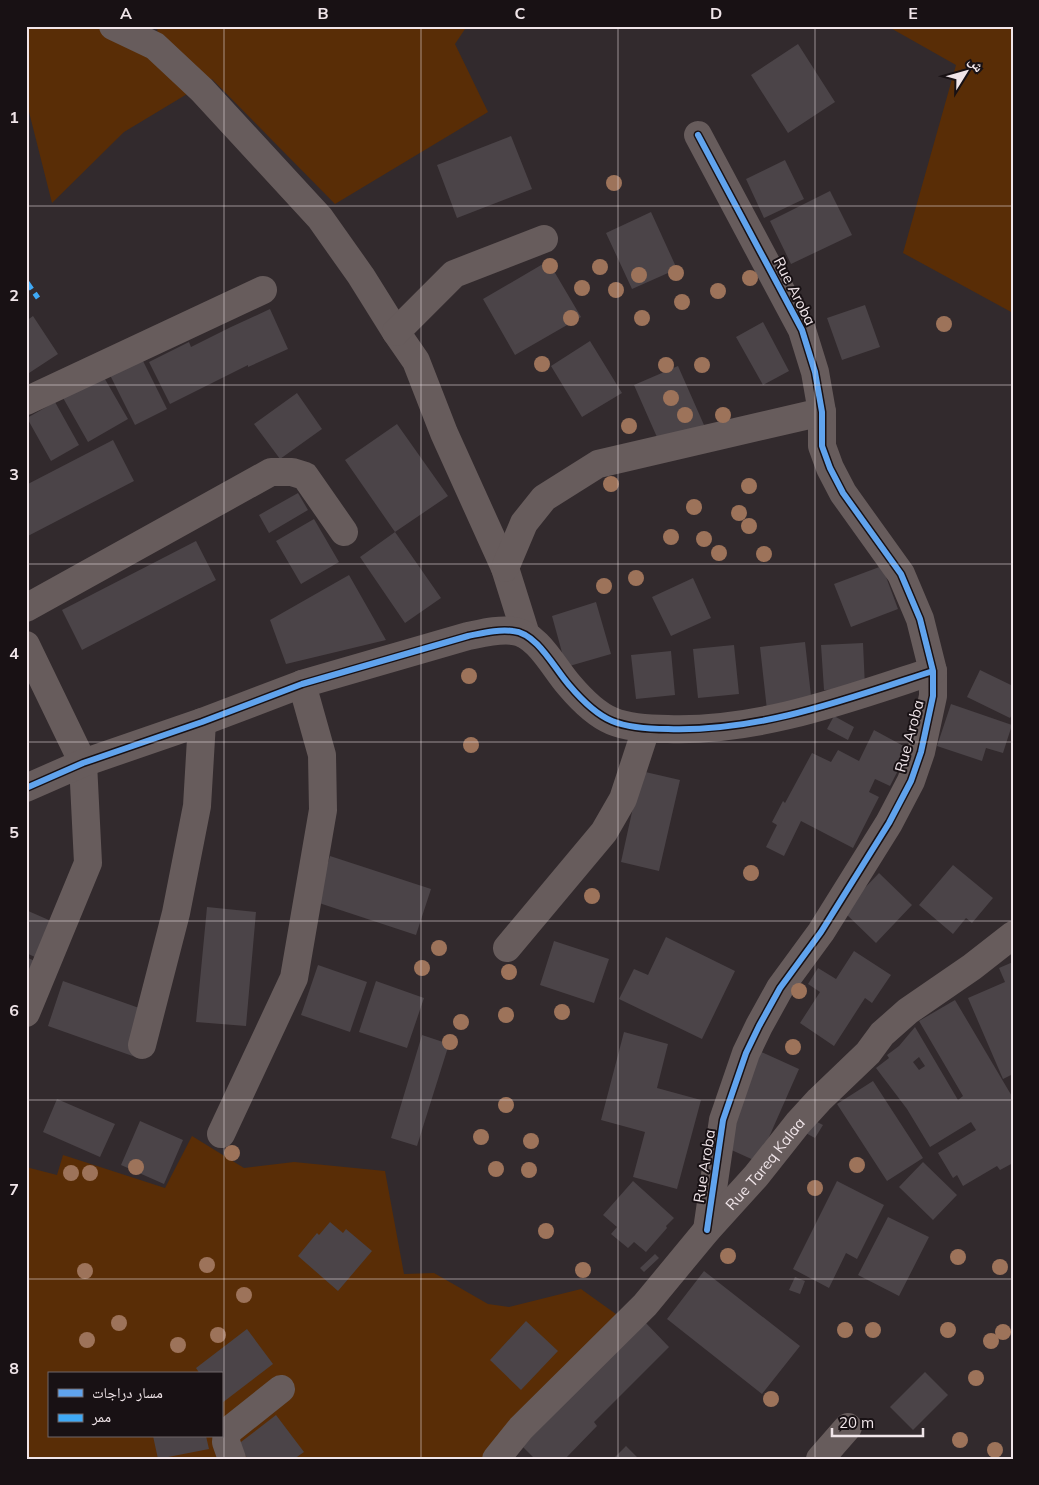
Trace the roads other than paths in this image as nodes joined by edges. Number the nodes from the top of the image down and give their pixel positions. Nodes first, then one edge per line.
1 (114, 26) edge
2 (154, 36) edge
3 (698, 135) dead end
4 (544, 239) dead end
5 (263, 290) dead end
6 (396, 332) junction
7 (26, 401) edge
8 (822, 412) junction
9 (344, 532) dead end
10 (505, 568) junction
11 (26, 608) edge
12 (526, 635) junction
13 (26, 645) edge
14 (933, 671) junction
15 (302, 684) junction
16 (202, 722) junction
17 (646, 729) junction
18 (83, 763) junction
19 (26, 788) edge
20 (1013, 935) edge
21 (507, 948) dead end
22 (26, 1013) edge
23 (142, 1045) dead end
24 (221, 1134) dead end
25 (707, 1230) junction
26 (281, 1389) dead end
27 (848, 1427) dead end
28 (232, 1459) edge
29 (496, 1459) edge
30 (820, 1459) edge

1 - 2 street
2 - 6 street
3 - 8 street, Rue Aroba
4 - 6 street
5 - 7 street
6 - 10 street
8 - 10 street
8 - 14 street, Rue Aroba
9 - 11 street
10 - 12 street
12 - 15 street
12 - 17 street
13 - 18 street
14 - 17 street
14 - 25 street, Rue Aroba
15 - 16 street
15 - 24 street
16 - 18 street
16 - 23 street
17 - 21 street
18 - 19 street
18 - 22 street
20 - 25 street, Rue Tareq Kalaa
25 - 29 street, Rue Tareq Kalaa
26 - 28 street
27 - 30 street

